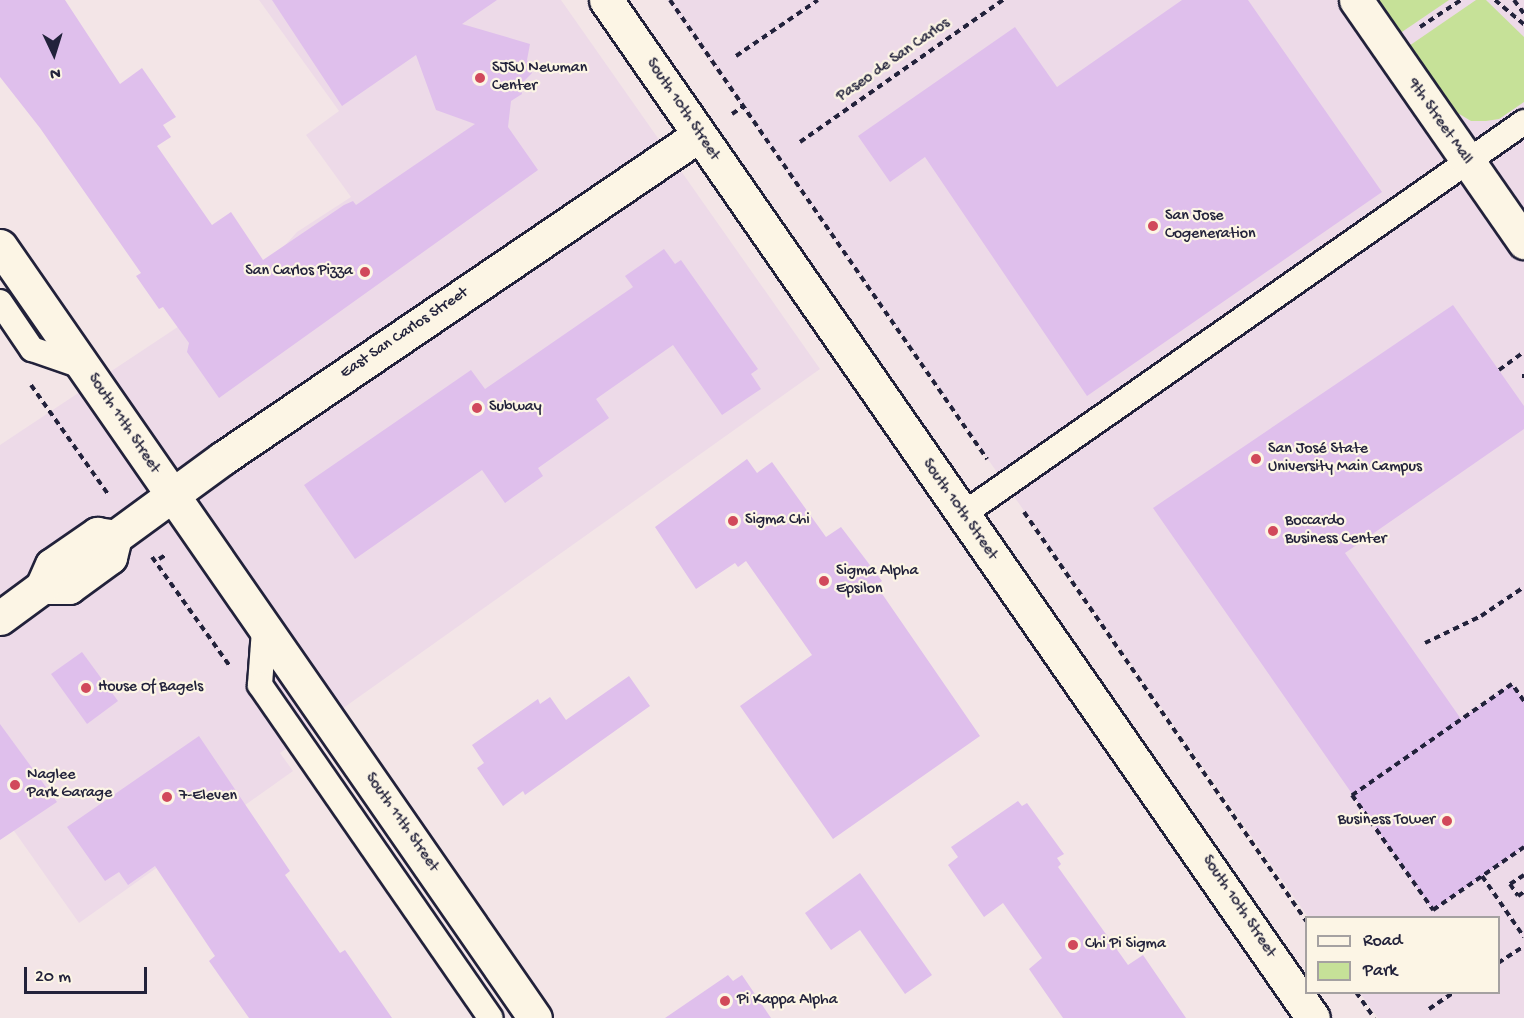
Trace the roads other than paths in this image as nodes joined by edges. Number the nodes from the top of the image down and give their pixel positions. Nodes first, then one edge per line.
1 (606, 0) edge
2 (1356, 0) edge
3 (1524, 122) edge
4 (699, 135) junction
5 (1469, 163) junction
6 (1524, 242) edge
7 (0, 246) edge
8 (0, 302) edge
9 (84, 367) junction
10 (172, 495) junction
11 (962, 515) junction
12 (0, 618) edge
13 (264, 630) junction
14 (491, 1018) edge
15 (535, 1018) edge
16 (1313, 1018) edge

1 - 4 main road, South 10th Street
2 - 5 main road, 9th Street Mall
3 - 5 lane
4 - 10 main road, East San Carlos Street
4 - 11 main road, South 10th Street
5 - 6 main road, 9th Street Mall
5 - 11 lane
7 - 9 main road, South 11th Street
8 - 9 lane, South 11th Street
9 - 10 main road, South 11th Street
10 - 12 main road, East San Carlos Street
10 - 13 main road, South 11th Street
11 - 16 main road, South 10th Street
13 - 14 lane
13 - 15 main road, South 11th Street

